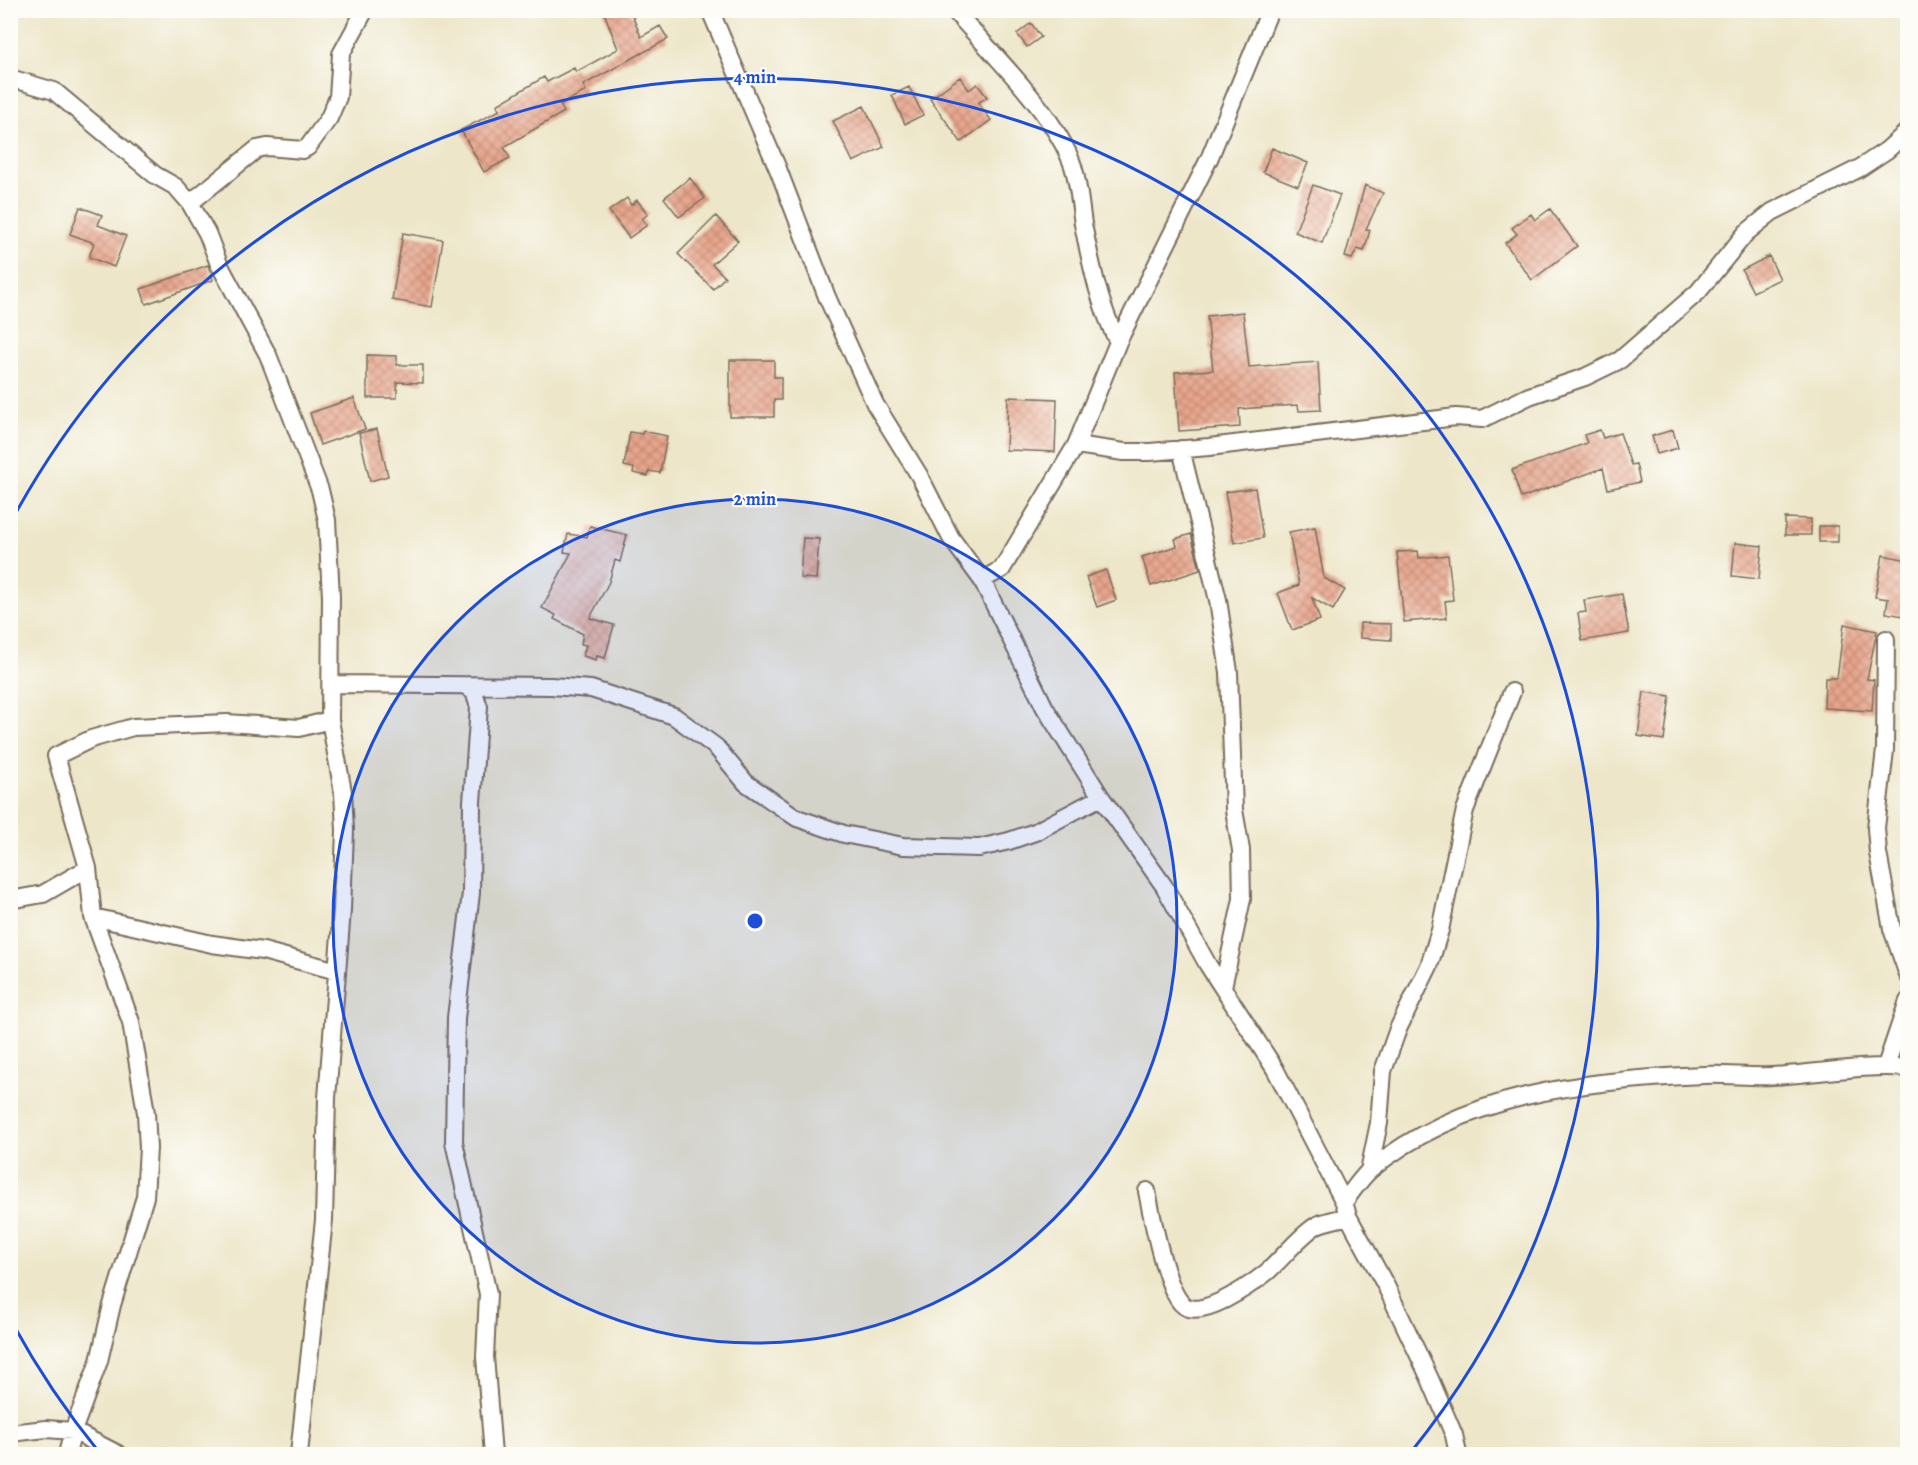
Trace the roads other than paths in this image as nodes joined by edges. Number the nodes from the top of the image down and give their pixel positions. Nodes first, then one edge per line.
1 (366, 10) edge
2 (710, 10) edge
3 (954, 10) edge
4 (1270, 10) edge
5 (10, 78) edge
6 (1908, 131) edge
7 (190, 203) junction
8 (1118, 342) junction
9 (1076, 445) junction
10 (1181, 449) junction
11 (982, 580) junction
12 (1886, 639) dead end
13 (332, 684) junction
14 (466, 686) junction
15 (1512, 692) dead end
16 (330, 720) junction
17 (1101, 797) junction
18 (88, 868) junction
19 (10, 900) edge
20 (93, 917) junction
21 (337, 971) junction
22 (1908, 975) edge
23 (1223, 987) junction
24 (1908, 1001) edge
25 (1886, 1066) junction
26 (1908, 1068) edge
27 (1369, 1171) junction
28 (1147, 1191) dead end
29 (1346, 1209) junction
30 (73, 1431) junction
31 (10, 1433) edge
32 (67, 1455) edge
33 (118, 1455) edge
34 (299, 1455) edge
35 (493, 1455) edge
36 (1458, 1455) edge

1 - 7 street
2 - 11 street
3 - 8 street
4 - 8 street
5 - 7 street
6 - 10 street
7 - 13 street
8 - 9 street
9 - 10 street
9 - 11 street
10 - 23 street
11 - 17 street
12 - 22 street
13 - 14 street
13 - 16 street
14 - 17 street
14 - 35 street
15 - 27 street
16 - 18 street
16 - 21 street
17 - 23 street
18 - 19 street
18 - 20 street
20 - 21 street
20 - 30 street
21 - 34 street
23 - 29 street
24 - 25 street
25 - 26 street
25 - 27 street
27 - 29 street
28 - 29 street
29 - 36 street
30 - 31 street
30 - 32 street
30 - 33 street

